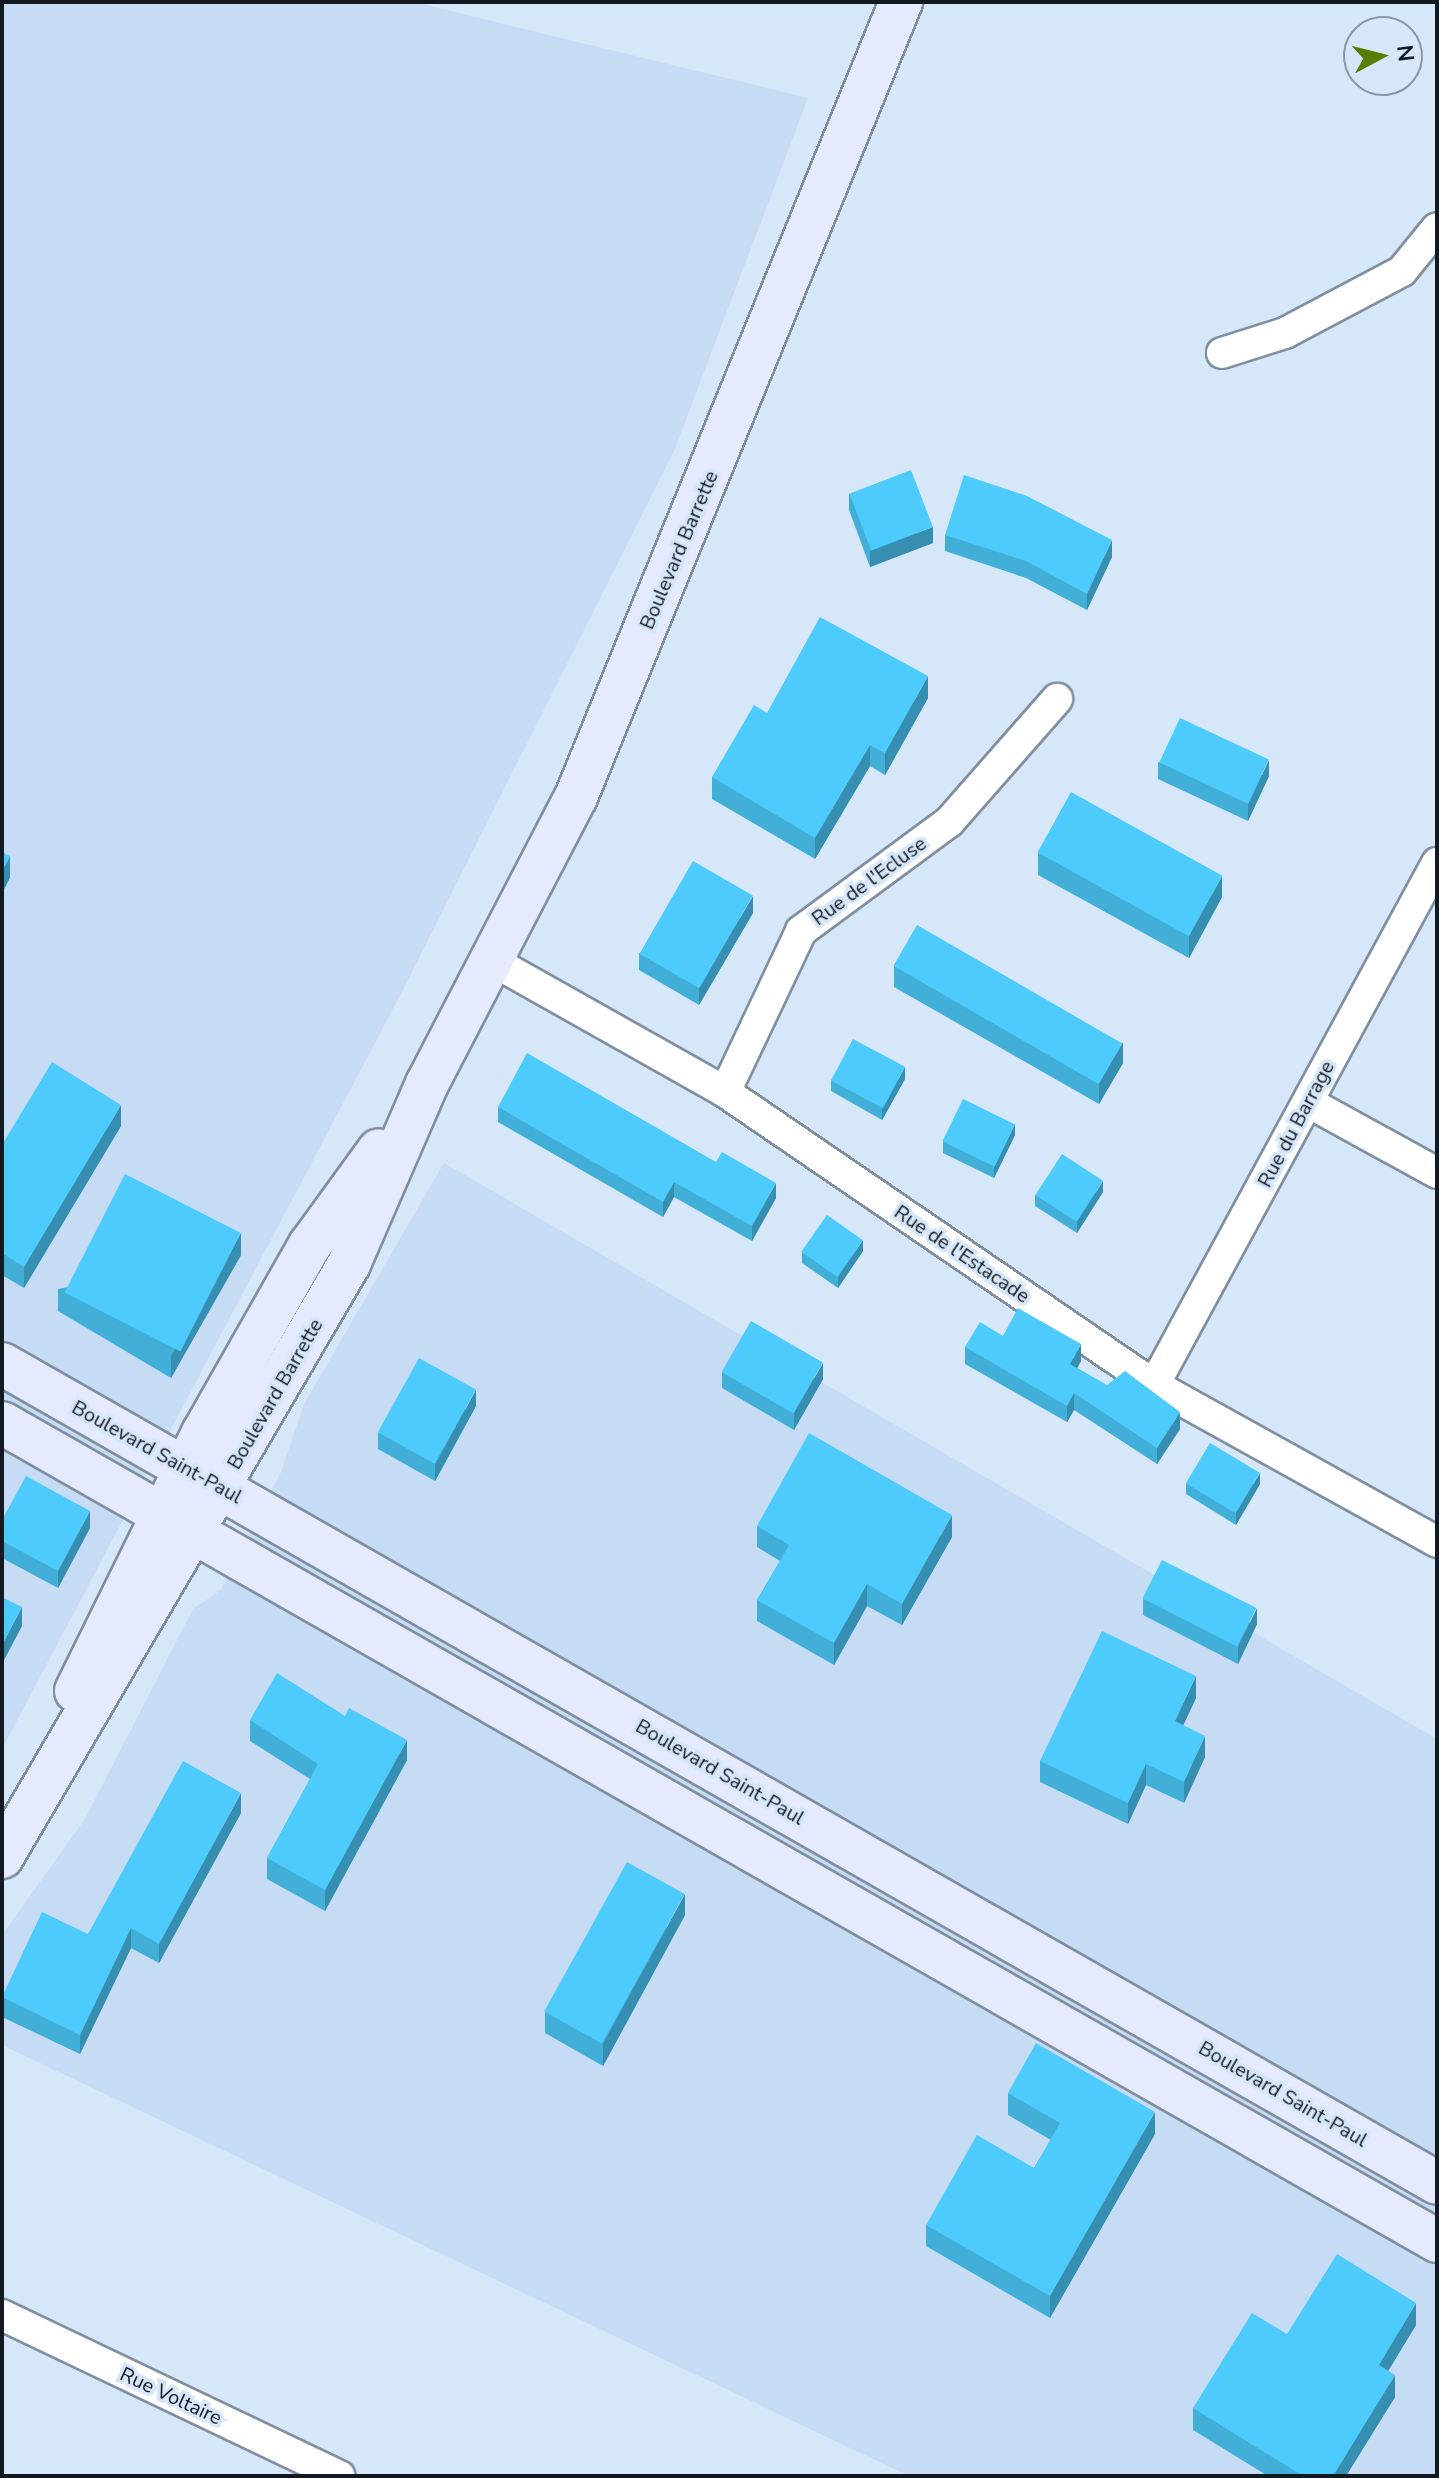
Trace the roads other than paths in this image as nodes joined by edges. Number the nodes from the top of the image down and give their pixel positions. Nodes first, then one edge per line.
1 (901, 2) edge
2 (1437, 228) edge
3 (1222, 353) dead end
4 (1057, 699) dead end
5 (1437, 863) edge
6 (491, 960) junction
7 (427, 1084) junction
8 (725, 1092) junction
9 (1308, 1102) junction
10 (1437, 1173) edge
11 (2, 1364) edge
12 (1154, 1385) junction
13 (2, 1423) edge
14 (185, 1468) junction
15 (222, 1488) junction
16 (178, 1524) junction
17 (1437, 1542) edge
18 (2, 1847) edge
19 (2, 1857) edge
20 (1437, 2183) edge
21 (1437, 2241) edge
22 (2, 2315) edge
23 (340, 2476) edge

1 - 6 main road, Boulevard Barrette
2 - 3 street
4 - 8 street, Rue de l'Ecluse
5 - 9 street, Rue du Barrage
6 - 7 main road, Boulevard Barrette
6 - 8 street, Rue de l'Estacade
7 - 14 main road, Boulevard Barrette
7 - 15 main road, Boulevard Barrette
8 - 12 street, Rue de l'Estacade
9 - 10 street
9 - 12 street, Rue du Barrage
11 - 14 main road, Boulevard Saint-Paul
12 - 17 street, Rue de l'Estacade
13 - 16 main road
14 - 15 main road, Boulevard Saint-Paul
14 - 16 main road, Boulevard Barrette
15 - 16 main road, Boulevard Barrette
15 - 20 main road, Boulevard Saint-Paul
16 - 18 main road, Boulevard Barrette
16 - 19 main road, Boulevard Barrette
16 - 21 main road
22 - 23 street, Rue Voltaire

